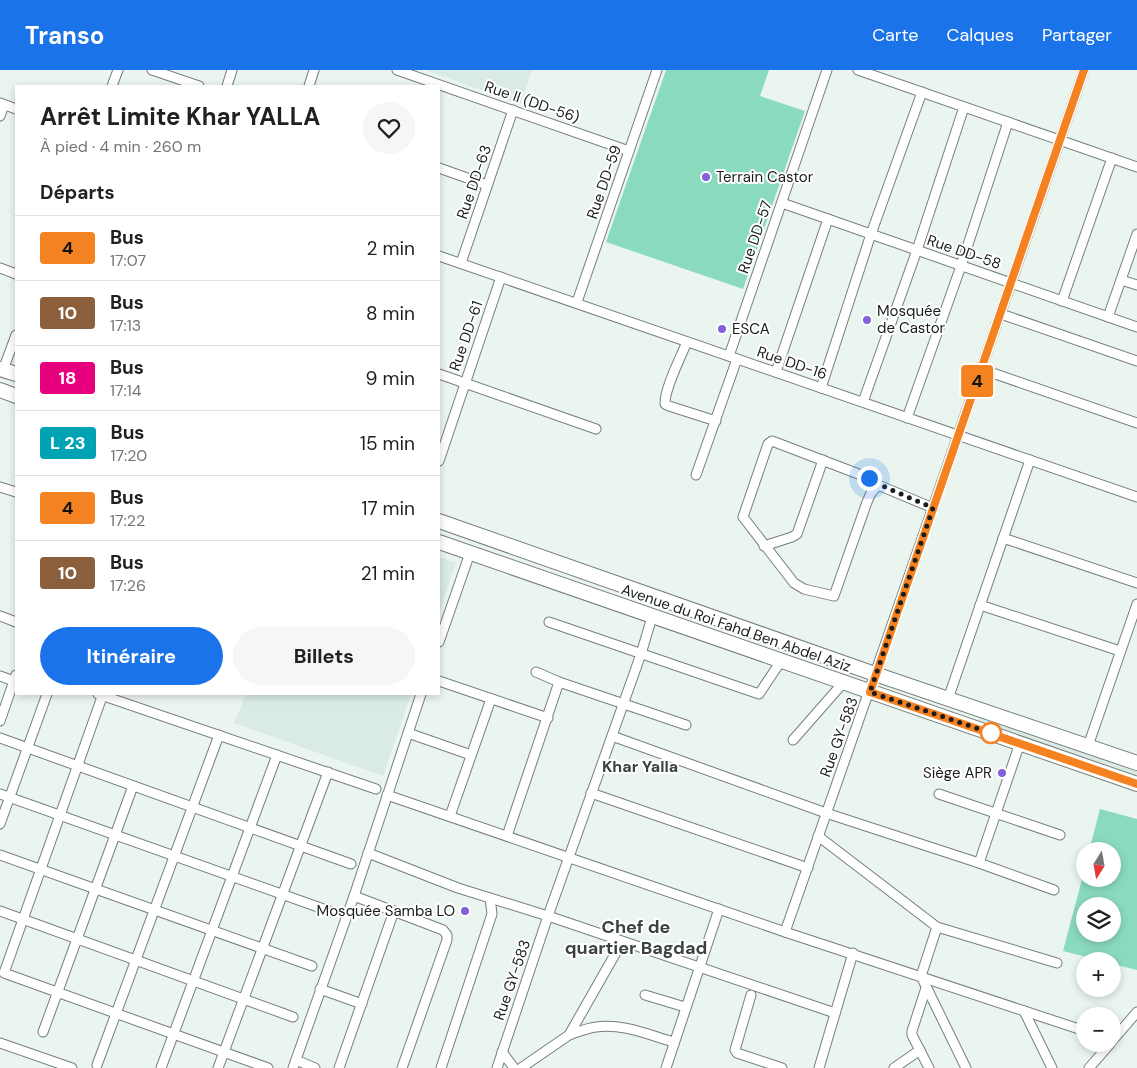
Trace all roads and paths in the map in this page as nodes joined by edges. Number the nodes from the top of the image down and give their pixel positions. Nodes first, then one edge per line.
1 (118, 70) edge
2 (152, 70) edge
3 (232, 70) edge
4 (314, 70) edge
5 (397, 70) edge
6 (657, 70) edge
7 (827, 70) edge
8 (858, 70) edge
9 (1084, 70) edge
10 (112, 85) edge
11 (196, 85) edge
12 (227, 85) edge
13 (309, 85) edge
14 (922, 92) junction
15 (2, 104) edge
16 (964, 107) junction
17 (15, 109) edge
18 (513, 110) junction
19 (0, 116) edge
20 (1008, 122) junction
21 (1060, 140) junction
22 (629, 151) junction
23 (1112, 158) junction
24 (1137, 167) edge
25 (440, 168) edge
26 (487, 184) junction
27 (782, 203) junction
28 (828, 219) junction
29 (871, 234) junction
30 (1137, 234) edge
31 (917, 250) junction
32 (440, 256) edge
33 (461, 263) junction
34 (961, 266) junction
35 (0, 268) edge
36 (15, 274) edge
37 (501, 277) junction
38 (1121, 280) junction
39 (1011, 283) junction
40 (1137, 285) edge
41 (1062, 301) junction
42 (577, 302) junction
43 (1001, 314) junction
44 (1108, 317) junction
45 (1137, 327) edge
46 (15, 340) edge
47 (687, 342) junction
48 (733, 358) junction
49 (1137, 361) edge
50 (981, 369) junction
51 (6, 371) edge
52 (776, 372) junction
53 (440, 374) edge
54 (465, 383) junction
55 (821, 388) junction
56 (0, 390) edge
57 (15, 396) edge
58 (863, 402) junction
59 (907, 418) junction
60 (716, 421) junction
61 (1137, 423) edge
62 (596, 429) dead end
63 (958, 435) junction
64 (440, 458) edge
65 (823, 460) junction
66 (1030, 460) junction
67 (696, 475) dead end
68 (878, 484) junction
69 (0, 486) edge
70 (15, 492) edge
71 (1137, 497) edge
72 (933, 508) junction
73 (440, 521) edge
74 (1003, 538) junction
75 (440, 542) edge
76 (764, 546) junction
77 (470, 553) junction
78 (1137, 583) edge
79 (1137, 604) edge
80 (980, 605) junction
81 (0, 616) edge
82 (652, 617) junction
83 (15, 622) edge
84 (549, 622) dead end
85 (440, 639) edge
86 (1120, 651) junction
87 (641, 654) junction
88 (781, 661) junction
89 (536, 672) dead end
90 (875, 674) junction
91 (0, 676) edge
92 (15, 678) edge
93 (440, 681) edge
94 (560, 682) junction
95 (843, 683) junction
96 (870, 692) junction
97 (47, 695) edge
98 (101, 695) edge
99 (104, 695) edge
100 (421, 695) edge
101 (491, 699) junction
102 (948, 699) junction
103 (623, 704) junction
104 (548, 718) junction
105 (0, 720) edge
106 (686, 725) dead end
107 (408, 733) junction
108 (219, 735) junction
109 (612, 736) junction
110 (0, 738) edge
111 (793, 740) dead end
112 (1020, 743) junction
113 (1088, 746) junction
114 (28, 748) junction
115 (277, 755) junction
116 (471, 755) junction
117 (1137, 763) edge
118 (78, 766) junction
119 (328, 772) junction
120 (1137, 784) edge
121 (134, 786) junction
122 (376, 789) dead end
123 (591, 793) junction
124 (0, 794) edge
125 (938, 794) dead end
126 (387, 795) junction
127 (10, 798) junction
128 (192, 807) junction
129 (826, 813) junction
130 (996, 813) junction
131 (60, 816) junction
132 (450, 816) junction
133 (0, 824) edge
134 (250, 828) junction
135 (116, 835) junction
136 (1060, 835) dead end
137 (507, 836) junction
138 (818, 836) junction
139 (301, 846) junction
140 (368, 853) junction
141 (0, 855) edge
142 (174, 856) junction
143 (569, 857) junction
144 (979, 863) junction
145 (351, 864) dead end
146 (808, 868) junction
147 (41, 870) junction
148 (232, 876) junction
149 (96, 889) junction
150 (1054, 890) dead end
151 (283, 894) junction
152 (354, 896) junction
153 (490, 898) junction
154 (719, 909) junction
155 (154, 910) junction
156 (0, 911) edge
157 (394, 911) junction
158 (332, 912) dead end
159 (548, 916) junction
160 (23, 920) junction
161 (937, 928) junction
162 (212, 930) junction
163 (785, 932) junction
164 (78, 939) junction
165 (622, 942) junction
166 (263, 948) junction
167 (853, 953) junction
168 (135, 960) junction
169 (1057, 963) dead end
170 (312, 966) dead end
171 (699, 968) junction
172 (921, 976) junction
173 (193, 981) junction
174 (926, 988) junction
175 (320, 989) junction
176 (58, 992) junction
177 (645, 995) dead end
178 (751, 995) dead end
179 (244, 999) junction
180 (362, 1004) junction
181 (685, 1007) junction
182 (1024, 1011) junction
183 (835, 1012) junction
184 (1137, 1012) edge
185 (115, 1013) junction
186 (294, 1017) dead end
187 (1076, 1028) edge
188 (1121, 1031) edge
189 (43, 1032) dead end
190 (174, 1034) junction
191 (570, 1035) junction
192 (674, 1042) junction
193 (0, 1043) edge
194 (920, 1050) junction
195 (224, 1052) junction
196 (502, 1052) junction
197 (1103, 1052) edge
198 (295, 1064) edge
199 (97, 1065) dead end
200 (72, 1068) edge
201 (161, 1068) edge
202 (218, 1068) edge
203 (268, 1068) edge
204 (315, 1068) edge
205 (339, 1068) edge
206 (402, 1068) edge
207 (441, 1068) edge
208 (497, 1068) edge
209 (514, 1068) edge
210 (521, 1068) edge
211 (666, 1068) edge
212 (782, 1068) edge
213 (819, 1068) edge
214 (894, 1068) edge
215 (929, 1068) edge
216 (966, 1068) edge
217 (1052, 1068) edge
218 (1089, 1068) edge

1 - 10 street
2 - 11 street
3 - 12 street
4 - 13 street
5 - 18 street, Rue II (DD-56)
6 - 22 street, Rue DD-59
7 - 27 street, Rue DD-57
8 - 14 street
9 - 21 street, Rue GY-583
14 - 16 street
14 - 29 street
15 - 17 street
15 - 19 street
16 - 20 street
16 - 31 street
18 - 22 street, Rue II (DD-56)
18 - 26 street, Rue DD-63
20 - 21 street
20 - 34 street
21 - 23 street
21 - 39 street, Rue GY-583
22 - 42 street, Rue DD-59
23 - 24 street
23 - 41 street
25 - 26 street
26 - 33 street, Rue DD-63
27 - 28 street, Rue DD-58
27 - 48 street, Rue DD-57
28 - 29 street, Rue DD-58
28 - 52 street
29 - 31 street, Rue DD-58
29 - 55 street
30 - 38 street
31 - 34 street, Rue DD-58
31 - 58 street
32 - 33 street, Rue DD-16
33 - 37 street, Rue DD-16
34 - 39 street, Rue DD-58
34 - 59 street
35 - 36 street
37 - 42 street, Rue DD-16
37 - 54 street, Rue DD-61
38 - 40 street
38 - 44 street
39 - 41 street, Rue DD-58
39 - 43 street, Rue GY-583
41 - 44 street, Rue DD-58
42 - 47 street, Rue DD-16
43 - 49 street
43 - 50 street, Rue GY-583
44 - 45 street, Rue DD-58
46 - 51 street
47 - 48 street, Rue DD-16
47 - 60 street
48 - 52 street, Rue DD-16
48 - 60 street, Rue DD-57
50 - 61 street
50 - 63 street, Rue GY-583
52 - 55 street, Rue DD-16
53 - 54 street
54 - 62 street
54 - 64 street, Rue DD-61
55 - 58 street, Rue DD-16
56 - 57 main road
58 - 59 street, Rue DD-16
59 - 63 street, Rue DD-16
60 - 67 street, Rue DD-57
63 - 66 street, Rue DD-16
63 - 72 street, Rue GY-583
65 - 68 street
65 - 76 street
65 - 76 street
66 - 71 street, Rue DD-16
66 - 74 street
68 - 72 street
68 - 76 street
69 - 70 street
72 - 90 street, Rue GY-583
73 - 90 main road, Avenue du Roi Fahd Ben Abdel Aziz
74 - 78 street
74 - 80 street
75 - 77 main road, Avenue du Roi Fahd Ben Abdel Aziz
77 - 82 main road, Avenue du Roi Fahd Ben Abdel Aziz
77 - 85 street
79 - 86 street
80 - 86 street
80 - 102 street
81 - 83 street
82 - 87 street, Rue GY-583
82 - 88 main road, Avenue du Roi Fahd Ben Abdel Aziz
84 - 87 street
86 - 113 street
87 - 88 street
87 - 103 street, Rue GY-583
88 - 95 main road, Avenue du Roi Fahd Ben Abdel Aziz
89 - 94 street
90 - 96 street, Rue GY-583
90 - 102 main road, Avenue du Roi Fahd Ben Abdel Aziz
91 - 92 street
92 - 105 street
93 - 101 street
94 - 103 street
94 - 104 street
95 - 96 main road, Avenue du Roi Fahd Ben Abdel Aziz
95 - 111 street
96 - 112 main road, Avenue du Roi Fahd Ben Abdel Aziz
96 - 129 street, Rue GY-583
97 - 114 street
98 - 118 street
99 - 108 street
100 - 107 street
101 - 104 street
101 - 116 street
102 - 113 main road, Avenue du Roi Fahd Ben Abdel Aziz
103 - 106 street
103 - 109 street, Rue GY-583
104 - 137 street
107 - 116 street
107 - 126 street
108 - 115 street
108 - 128 street
109 - 123 street, Rue GY-583
109 - 129 street
110 - 114 street
112 - 120 main road, Avenue du Roi Fahd Ben Abdel Aziz
112 - 130 street
113 - 117 main road, Avenue du Roi Fahd Ben Abdel Aziz
114 - 118 street
114 - 127 street
115 - 119 street
115 - 134 street
116 - 132 street
118 - 121 street
118 - 131 street
119 - 122 street
119 - 139 street
121 - 128 street
121 - 135 street
123 - 143 street, Rue GY-583
123 - 146 street
124 - 127 street
125 - 130 street
126 - 132 street
126 - 140 street
127 - 131 street
127 - 133 street
128 - 134 street
128 - 142 street
129 - 138 street, Rue GY-583
129 - 144 street
130 - 136 street
130 - 144 street
131 - 135 street
131 - 147 street
132 - 137 street
134 - 139 street
134 - 148 street
135 - 142 street
135 - 149 street
137 - 143 street
138 - 146 street, Rue GY-583
138 - 161 street
139 - 145 street
139 - 151 street
140 - 152 street
140 - 153 street
141 - 147 street
142 - 148 street
142 - 155 street
143 - 154 street
143 - 159 street, Rue GY-583
144 - 150 street
146 - 163 street, Rue GY-583
147 - 149 street
147 - 160 street
148 - 151 street
148 - 162 street
149 - 155 street
149 - 164 street
151 - 158 street
151 - 166 street
152 - 157 street
152 - 175 street
153 - 159 street
153 - 207 street
154 - 163 street
154 - 171 street
155 - 162 street
155 - 168 street
156 - 160 street
157 - 180 street
157 - 206 street
159 - 165 street
159 - 196 street, Rue GY-583
160 - 164 street
160 - 176 street
161 - 169 street
161 - 172 street
162 - 166 street
162 - 173 street
163 - 167 street
164 - 168 street
164 - 176 street
165 - 171 street
165 - 191 street
166 - 170 street
166 - 179 street
167 - 172 street
167 - 183 street
168 - 173 street
168 - 185 street
171 - 181 street
171 - 183 street
172 - 174 street
172 - 182 street
173 - 179 street
173 - 190 street
174 - 194 street
174 - 216 street
175 - 180 street
175 - 198 street
176 - 185 street
176 - 189 street
177 - 181 street
178 - 212 street
179 - 186 street
179 - 195 street
180 - 205 street
181 - 192 street
182 - 187 street
182 - 217 street
183 - 213 street
184 - 188 street
185 - 190 street
185 - 199 street
190 - 195 street
190 - 201 street
191 - 192 street
191 - 210 street
192 - 211 street
193 - 200 street
194 - 214 street
194 - 215 street
195 - 202 street
195 - 203 street
196 - 208 street, Rue GY-583
196 - 209 street
197 - 218 street
198 - 204 street

